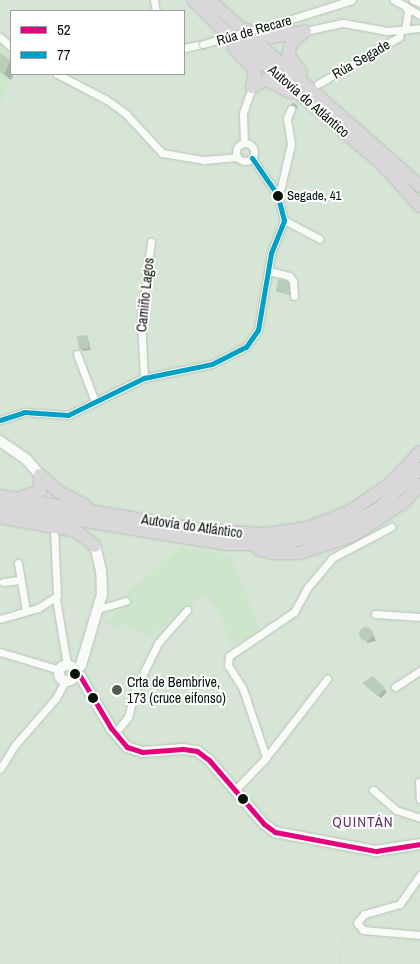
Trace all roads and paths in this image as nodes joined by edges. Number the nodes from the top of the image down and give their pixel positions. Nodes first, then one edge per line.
1 (192, 0) edge
2 (209, 0) edge
3 (350, 0) edge
4 (394, 0) edge
5 (413, 0) edge
6 (420, 3) edge
7 (406, 6) junction
8 (420, 15) edge
9 (236, 26) junction
10 (420, 28) edge
11 (305, 31) junction
12 (402, 31) junction
13 (0, 37) edge
14 (10, 46) edge
15 (185, 48) edge
16 (59, 75) edge
17 (318, 84) dead end
18 (252, 87) junction
19 (308, 100) junction
20 (291, 109) tunnel mouth
21 (369, 139) junction
22 (244, 143) junction
23 (237, 157) junction
24 (252, 158) junction
25 (420, 186) edge
26 (277, 194) junction
27 (420, 206) edge
28 (284, 220) junction
29 (319, 239) dead end
30 (151, 242) dead end
31 (268, 271) junction
32 (294, 296) dead end
33 (77, 354) dead end
34 (144, 378) junction
35 (95, 402) junction
36 (0, 420) edge
37 (0, 441) edge
38 (420, 452) edge
39 (26, 468) dead end
40 (420, 469) edge
41 (40, 475) junction
42 (420, 485) edge
43 (0, 496) edge
44 (16, 498) junction
45 (0, 507) edge
46 (101, 513) junction
47 (0, 517) edge
48 (54, 526) junction
49 (420, 526) edge
50 (391, 527) joint
51 (244, 545) junction
52 (90, 546) junction
53 (18, 563) dead end
54 (20, 580) junction
55 (3, 582) dead end
56 (56, 599) junction
57 (126, 601) dead end
58 (98, 610) junction
59 (187, 610) dead end
60 (26, 611) junction
61 (375, 614) dead end
62 (420, 617) edge
63 (0, 619) edge
64 (0, 652) edge
65 (69, 672) junction
66 (420, 672) edge
67 (327, 679) dead end
68 (395, 687) dead end
69 (115, 733) junction
70 (266, 757) junction
71 (0, 768) edge
72 (419, 782) dead end
73 (235, 790) junction
74 (373, 790) dead end
75 (420, 799) edge
76 (420, 818) edge
77 (420, 844) edge
78 (420, 875) edge
79 (358, 918) junction
80 (420, 935) edge
81 (339, 964) edge

1 - 18 highway
1 - 19 highway, Autovía do Atlántico
2 - 9 highway, Autovía do Atlántico
3 - 15 street, Rúa de Recare, bridge
4 - 7 street
5 - 6 street
7 - 8 street
7 - 12 street
9 - 11 highway
9 - 21 highway, Autovía do Atlántico
10 - 12 street, Rúa Segade
11 - 12 street
11 - 21 highway
12 - 17 street, Rúa Segade
13 - 14 street
16 - 23 street
18 - 19 highway
18 - 22 street
19 - 27 highway, Autovía do Atlántico
20 - 26 street
21 - 25 highway, Autovía do Atlántico
22 - 23 street
22 - 24 street
23 - 24 street
24 - 26 street
26 - 28 street
28 - 29 street
28 - 31 street
30 - 34 street, Camiño Lagos
31 - 32 street
31 - 34 street
33 - 35 street
34 - 35 street
35 - 36 street
37 - 41 street
38 - 46 highway, Autovía do Atlántico
39 - 52 path, bridge
40 - 51 highway, Autovía do Atlántico
41 - 44 highway
41 - 46 highway
42 - 51 highway
43 - 44 highway, Autovía do Atlántico
44 - 46 highway, Autovía do Atlántico
45 - 51 highway, Autovía do Atlántico
47 - 48 highway
48 - 52 highway
48 - 56 street
49 - 50 path
50 - 70 street
52 - 58 street
53 - 54 street
54 - 55 street
54 - 60 street
56 - 60 street
56 - 65 street
57 - 58 street
58 - 65 street
59 - 69 street
60 - 63 street
61 - 62 street
64 - 65 street
65 - 69 street
65 - 71 street
66 - 68 street
67 - 70 street
69 - 73 street
70 - 73 street
72 - 75 street
73 - 77 street
74 - 76 street
78 - 79 street
79 - 80 street
79 - 81 path

